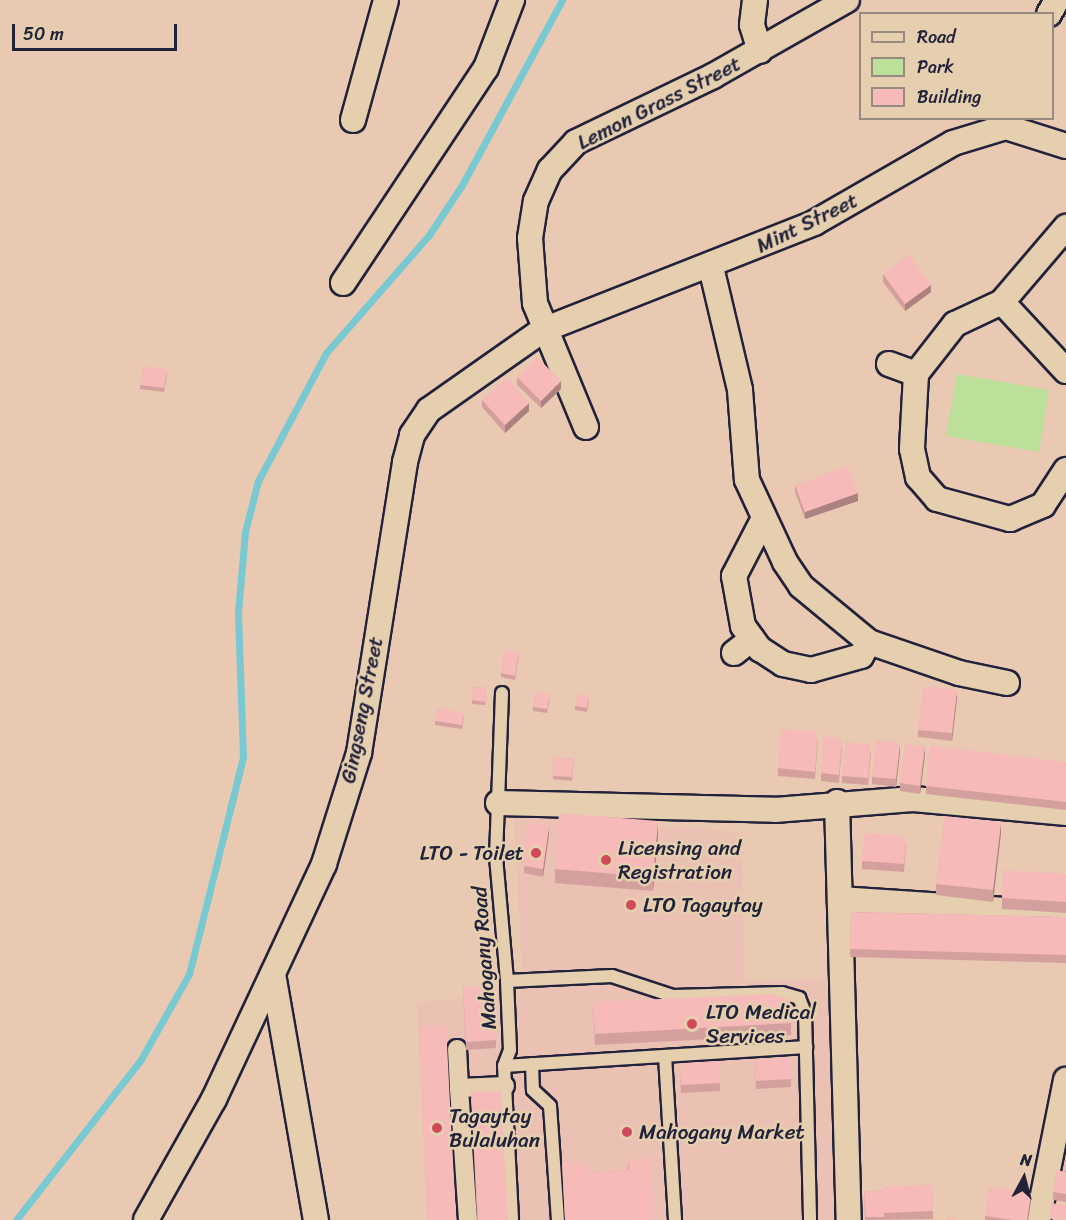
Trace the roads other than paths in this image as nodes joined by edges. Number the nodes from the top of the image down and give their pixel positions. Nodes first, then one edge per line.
1 (386, 0) edge
2 (512, 0) edge
3 (755, 0) edge
4 (847, 0) edge
5 (760, 51) junction
6 (352, 120) dead end
7 (1006, 123) edge
8 (1066, 146) edge
9 (1066, 227) edge
10 (711, 267) junction
11 (343, 283) dead end
12 (1002, 302) junction
13 (543, 330) junction
14 (890, 364) dead end
15 (1066, 370) edge
16 (916, 374) junction
17 (586, 428) dead end
18 (1066, 470) edge
19 (762, 522) junction
20 (869, 642) junction
21 (1007, 683) dead end
22 (502, 693) dead end
23 (837, 802) junction
24 (498, 803) junction
25 (1066, 813) edge
26 (840, 899) junction
27 (1066, 914) edge
28 (273, 974) junction
29 (507, 981) junction
30 (806, 1047) junction
31 (457, 1049) dead end
32 (665, 1056) junction
33 (532, 1064) junction
34 (504, 1066) junction
35 (1066, 1080) edge
36 (505, 1086) junction
37 (459, 1088) junction
38 (146, 1220) edge
39 (315, 1220) edge
40 (468, 1220) edge
41 (512, 1220) edge
42 (558, 1220) edge
43 (675, 1220) edge
44 (810, 1220) edge
45 (849, 1220) edge
46 (1038, 1220) edge

1 - 6 street
2 - 11 street
3 - 5 street, Lemon Grass Street
4 - 5 street, Lemon Grass Street
5 - 13 street, Lemon Grass Street
7 - 8 street, Mint Street
7 - 10 street, Mint Street
9 - 12 street
10 - 13 street, Mint Street
10 - 19 street
12 - 15 street
12 - 16 street
13 - 17 street, Lemon Grass Street
13 - 28 street, Gingseng Street
14 - 16 street
16 - 18 street
19 - 20 street
19 - 20 street
20 - 21 street
22 - 24 lane, Mahogany Road
23 - 24 street
23 - 25 street
23 - 26 street
24 - 29 lane, Mahogany Road
26 - 27 street
26 - 45 street
28 - 38 street, Gingseng Street
28 - 39 street
29 - 30 lane
29 - 34 lane, Mahogany Road
30 - 32 lane
30 - 44 lane
31 - 37 street
32 - 33 lane
32 - 43 lane
33 - 34 lane
33 - 42 lane
34 - 36 lane, Mahogany Road
35 - 46 street
36 - 37 street
36 - 41 lane, Mahogany Road
37 - 40 street

